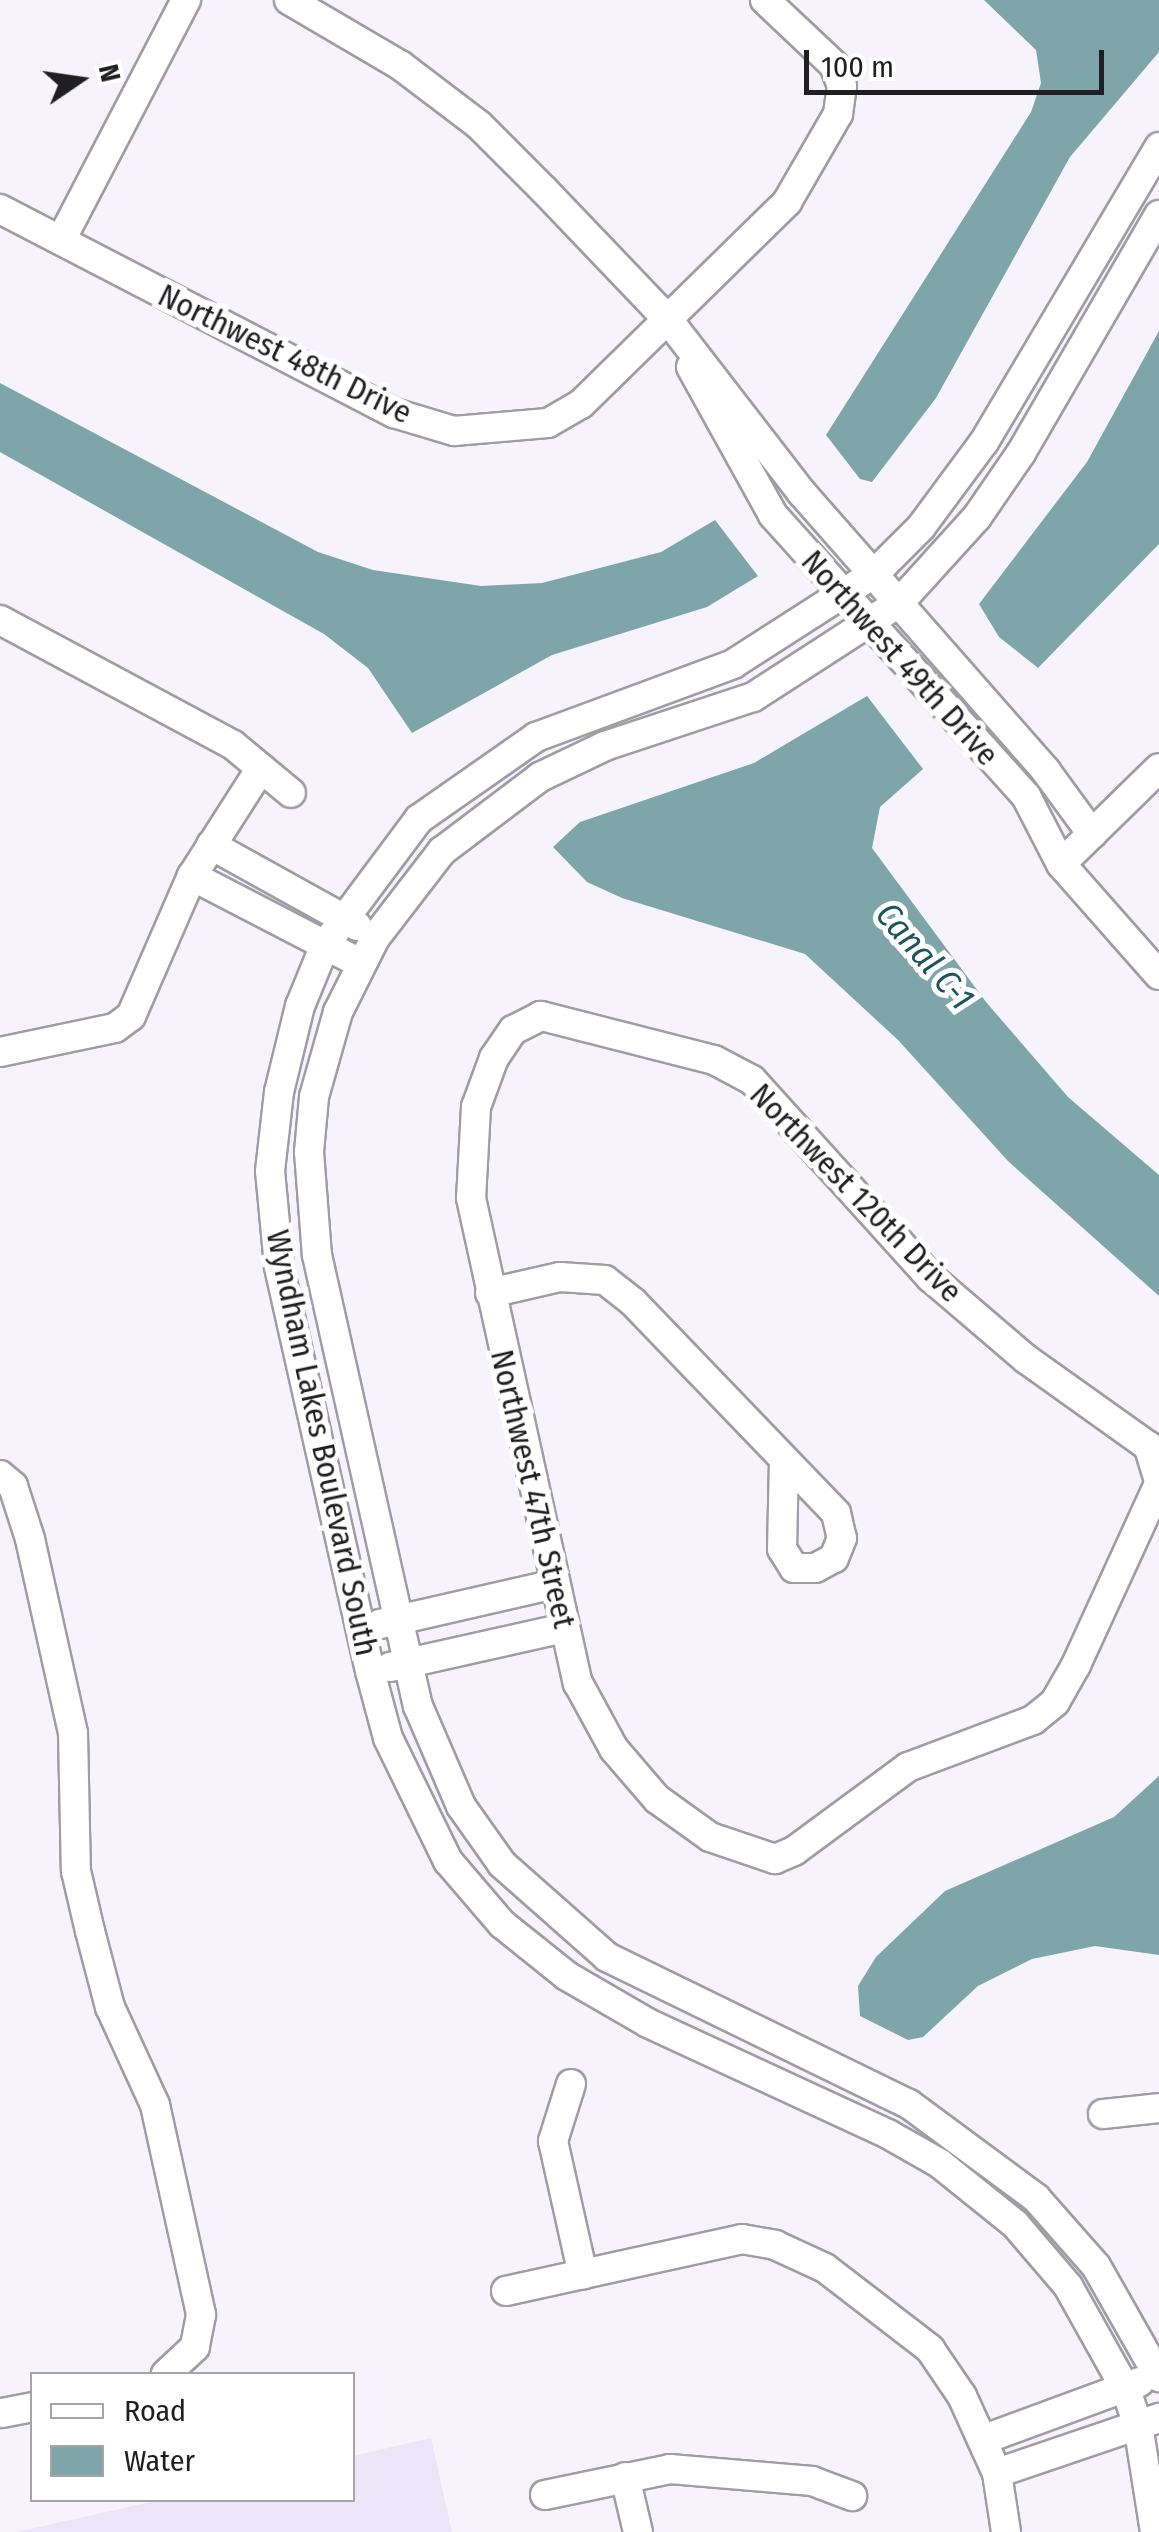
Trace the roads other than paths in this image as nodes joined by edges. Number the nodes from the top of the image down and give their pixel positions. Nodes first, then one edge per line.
1 (186, 0) edge
2 (288, 0) edge
3 (765, 0) edge
4 (1159, 147) edge
5 (0, 209) edge
6 (1159, 215) edge
7 (62, 240) junction
8 (669, 321) junction
9 (875, 573) junction
10 (844, 599) junction
11 (900, 602) junction
12 (0, 620) edge
13 (869, 625) junction
14 (261, 768) junction
15 (1159, 768) edge
16 (291, 793) dead end
17 (1092, 834) junction
18 (211, 845) junction
19 (1060, 864) junction
20 (192, 876) junction
21 (342, 917) junction
22 (375, 938) junction
23 (325, 945) junction
24 (360, 963) junction
25 (1159, 975) edge
26 (513, 1030) joint
27 (0, 1052) edge
28 (490, 1293) junction
29 (784, 1461) dead end
30 (0, 1474) edge
31 (1158, 1476) edge
32 (554, 1584) junction
33 (398, 1620) junction
34 (361, 1628) junction
35 (564, 1628) junction
36 (408, 1663) junction
37 (370, 1671) junction
38 (571, 2084) dead end
39 (1159, 2108) edge
40 (1103, 2114) dead end
41 (583, 2274) junction
42 (506, 2292) dead end
43 (168, 2372) edge
44 (1159, 2376) edge
45 (1125, 2388) junction
46 (30, 2407) edge
47 (1, 2410) edge
48 (1149, 2422) edge
49 (982, 2440) junction
50 (997, 2473) junction
51 (625, 2477) junction
52 (545, 2495) dead end
53 (852, 2496) dead end
54 (638, 2532) edge
55 (1006, 2532) edge
56 (1155, 2532) edge

1 - 7 street
2 - 8 street, Northwest 49th Drive
3 - 8 street, Northwest 48th Drive
4 - 9 street, Wyndham Lakes Boulevard South
5 - 7 street, Northwest 48th Drive
6 - 11 street, Wyndham Lakes Boulevard South
7 - 8 street, Northwest 48th Drive
8 - 9 street, Northwest 49th Drive
8 - 10 street, Northwest 49th Drive
9 - 10 street, Wyndham Lakes Boulevard South
9 - 11 street, Northwest 49th Drive
10 - 13 street, Northwest 49th Drive
10 - 21 street, Wyndham Lakes Boulevard South
11 - 13 street, Wyndham Lakes Boulevard South
11 - 17 street, Northwest 49th Drive
12 - 14 street
13 - 19 street, Northwest 49th Drive
13 - 22 street, Wyndham Lakes Boulevard South
14 - 16 street
14 - 18 street
15 - 17 street
17 - 19 street
18 - 20 street
18 - 21 street
19 - 25 street, Northwest 49th Drive
20 - 23 street
20 - 27 street
21 - 22 street
21 - 23 street, Wyndham Lakes Boulevard South
22 - 24 street, Wyndham Lakes Boulevard South
23 - 24 street
23 - 34 street, Wyndham Lakes Boulevard South
24 - 33 street, Wyndham Lakes Boulevard South
26 - 28 street, Northwest 47th Street
26 - 31 street, Northwest 120th Drive
28 - 29 street
28 - 32 street, Northwest 47th Street
30 - 43 street
31 - 35 street, Northwest 47th Street
32 - 33 street
32 - 35 street, Northwest 47th Street
33 - 34 street
33 - 36 street, Wyndham Lakes Boulevard South
34 - 37 street, Wyndham Lakes Boulevard South
35 - 36 street
36 - 37 street
36 - 44 street, Wyndham Lakes Boulevard South
37 - 45 street, Wyndham Lakes Boulevard South
38 - 41 street
39 - 40 street
41 - 42 street
41 - 49 street
44 - 45 street
45 - 48 street, Wyndham Lakes Boulevard South
45 - 49 street
46 - 47 street
48 - 50 street
48 - 56 street, Wyndham Lakes Boulevard South
49 - 50 street
50 - 55 street
51 - 52 street
51 - 53 street
51 - 54 street

